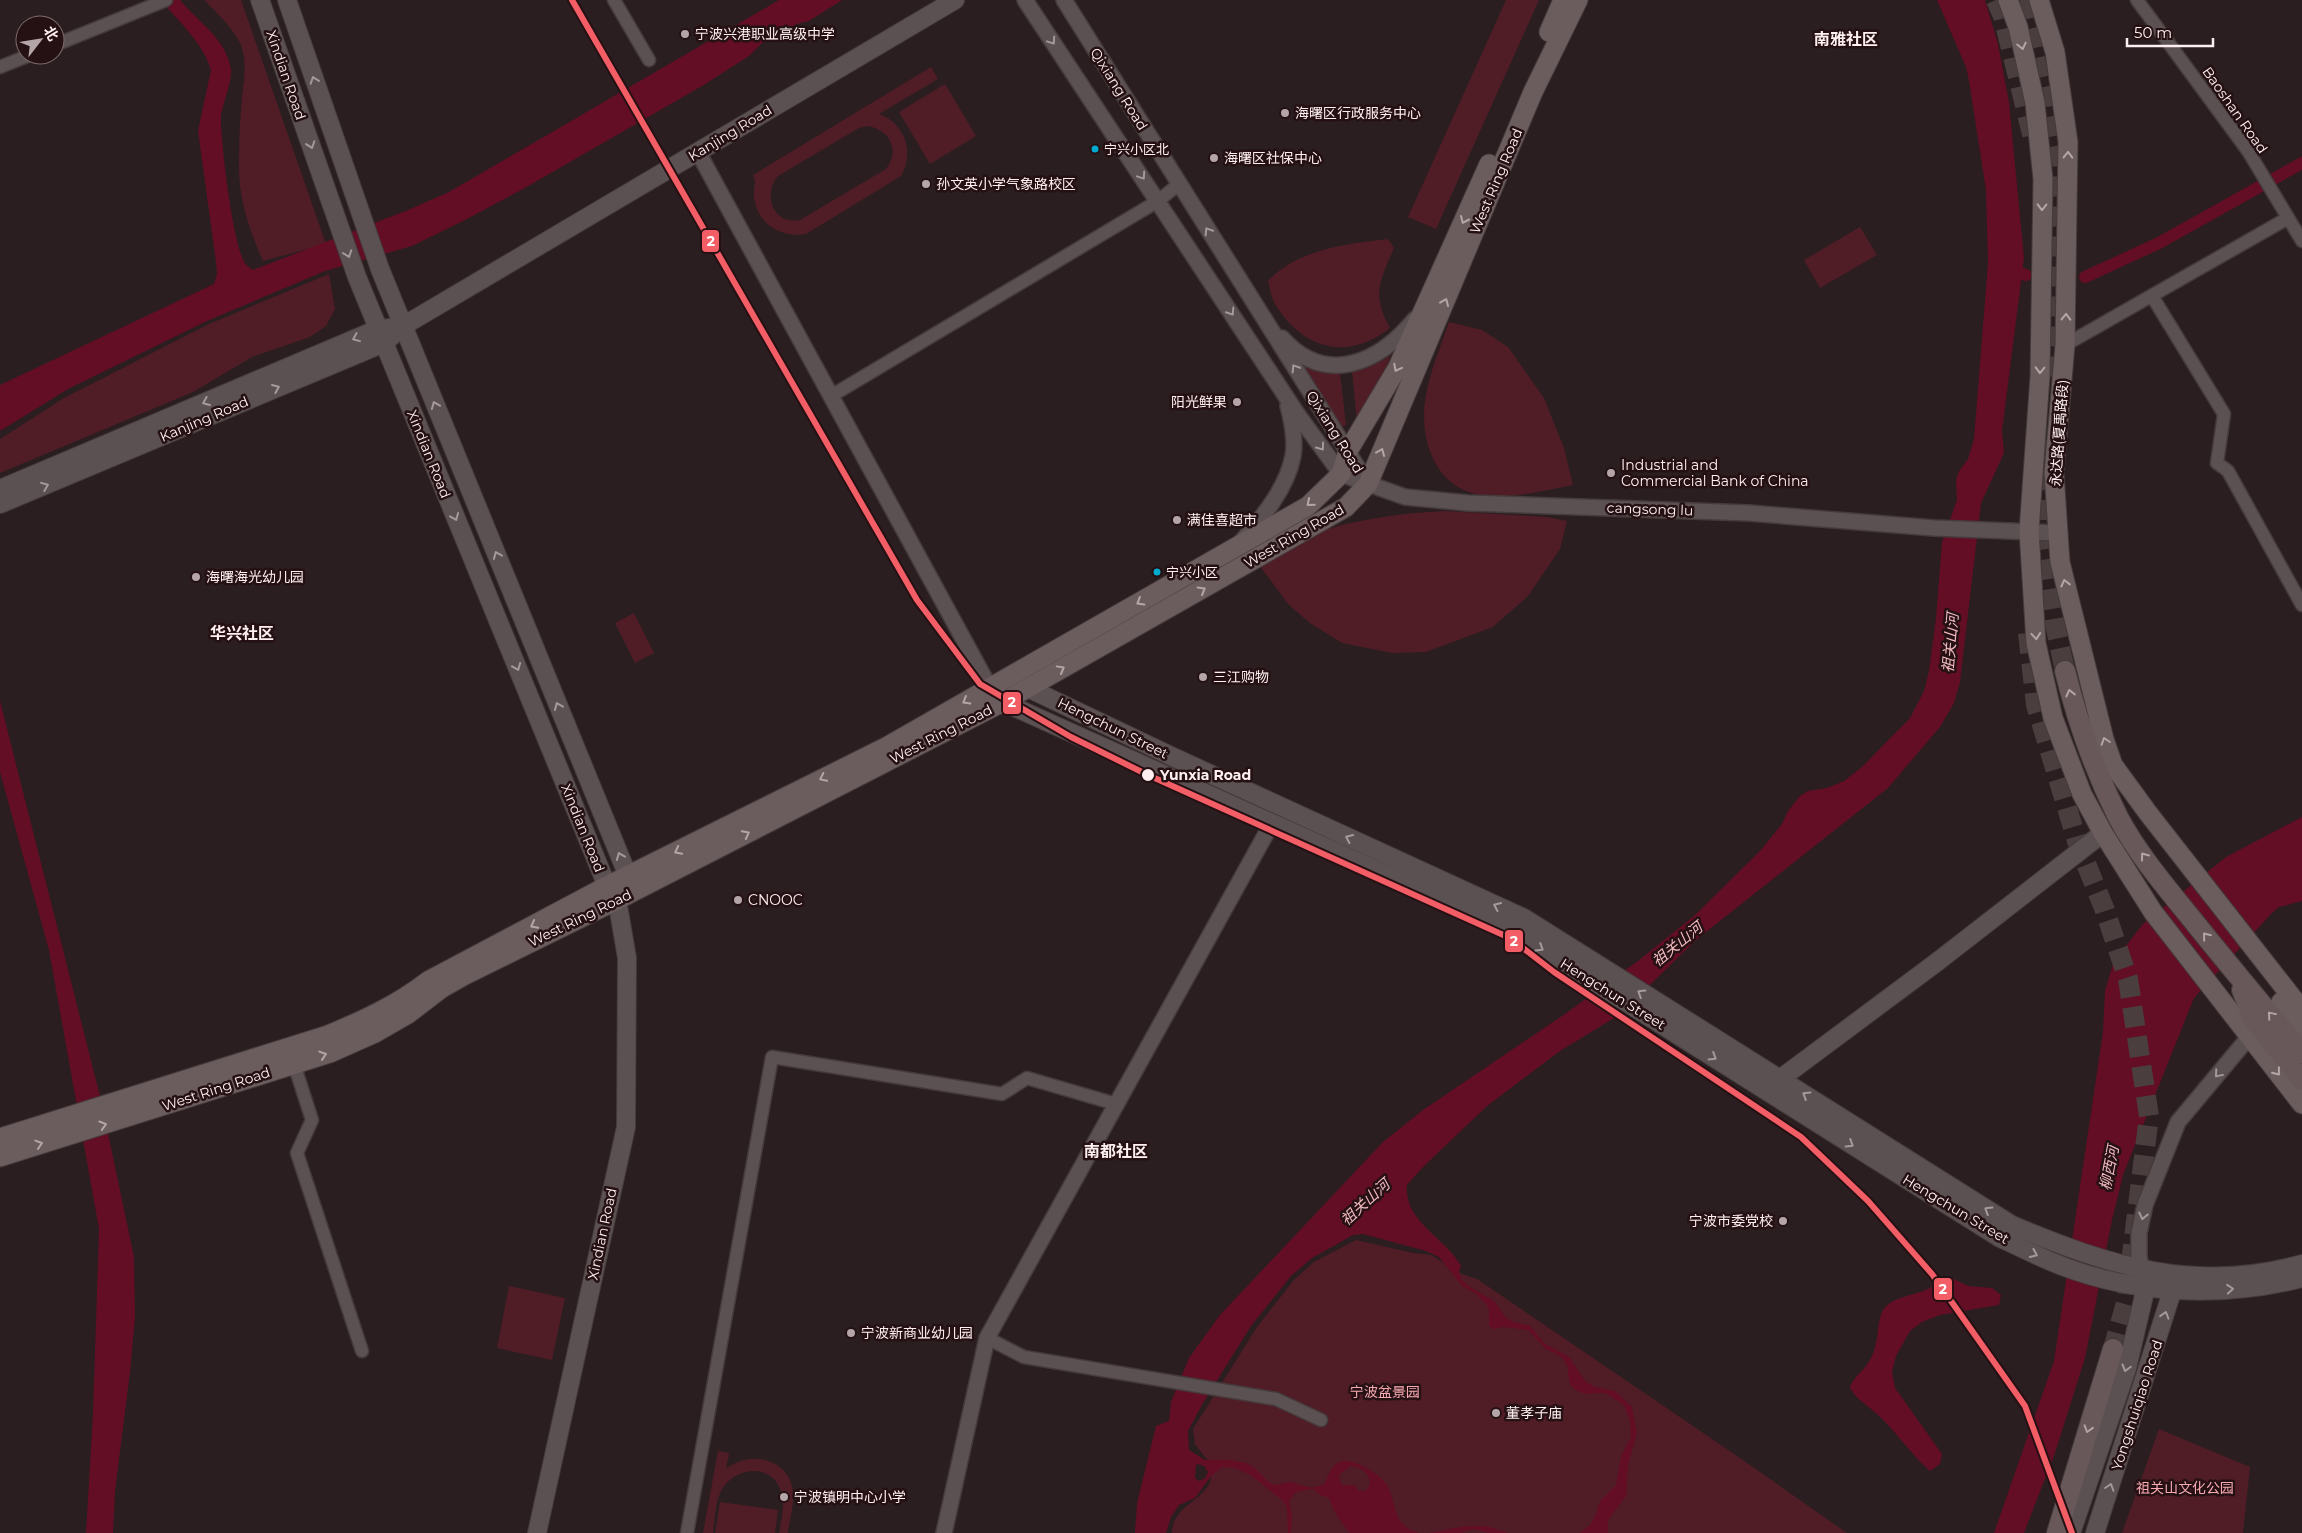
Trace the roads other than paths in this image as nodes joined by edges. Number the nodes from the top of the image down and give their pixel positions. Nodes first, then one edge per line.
1 (166, 0) edge
2 (260, 0) edge
3 (287, 0) edge
4 (614, 0) edge
5 (955, 0) edge
6 (1025, 0) edge
7 (1064, 0) edge
8 (1563, 0) edge
9 (1578, 0) edge
10 (2008, 0) edge
11 (2137, 0) edge
12 (2040, 1) edge
13 (65, 41) edge
14 (649, 60) dead end
15 (15, 61) edge
16 (0, 67) edge
17 (698, 152) junction
18 (1179, 184) junction
19 (1158, 201) junction
20 (2288, 218) junction
21 (2302, 241) edge
22 (2152, 296) junction
23 (1425, 307) junction
24 (1263, 317) junction
25 (403, 326) junction
26 (381, 336) junction
27 (2065, 345) junction
28 (831, 396) junction
29 (1286, 397) junction
30 (1348, 451) junction
31 (1341, 474) junction
32 (1368, 484) junction
33 (0, 489) edge
34 (0, 504) edge
35 (2029, 530) junction
36 (2057, 533) junction
37 (1236, 547) junction
38 (2302, 605) edge
39 (980, 669) junction
40 (2065, 671) tunnel mouth
41 (1009, 677) junction
42 (990, 688) junction
43 (1028, 688) junction
44 (1003, 702) junction
45 (1272, 822) junction
46 (2103, 832) junction
47 (628, 876) junction
48 (612, 893) junction
49 (1578, 963) junction
50 (2248, 964) junction
51 (2302, 1010) edge
52 (1677, 1025) junction
53 (2302, 1029) edge
54 (2250, 1037) junction
55 (2302, 1053) edge
56 (294, 1064) junction
57 (1781, 1078) junction
58 (2302, 1080) edge
59 (1765, 1090) junction
60 (1116, 1104) junction
61 (2302, 1104) edge
62 (123, 1110) junction
63 (76, 1124) junction
64 (0, 1138) edge
65 (0, 1157) edge
66 (2302, 1264) edge
67 (2302, 1278) edge
68 (2144, 1279) junction
69 (2175, 1283) junction
70 (987, 1338) junction
71 (2113, 1349) tunnel mouth
72 (362, 1351) dead end
73 (1321, 1420) dead end
74 (537, 1533) edge
75 (687, 1533) edge
76 (944, 1533) edge
77 (2056, 1533) edge
78 (2071, 1533) edge
79 (2095, 1533) edge

1 - 13 street
2 -> 26 main road, Xindian Road
25 -> 3 main road, Xindian Road
4 - 14 street
5 - 17 main road, Kanjing Road
6 -> 19 street, Qixiang Road
7 - 18 street, Qixiang Road
8 -> 23 main road, West Ring Road
32 -> 9 main road, West Ring Road
10 -> 35 main road, 永达路(夏禹路段)
11 - 20 street, Baoshan Road
27 -> 12 main road, 永达路(夏禹路段)
15 - 16 street
17 - 25 main road, Kanjing Road
17 - 28 street
18 - 19 street
24 -> 18 street, Qixiang Road
19 - 28 street
19 -> 29 street, Qixiang Road
20 - 21 street, Baoshan Road
20 - 22 street
22 - 27 street
22 - 38 street
23 - 24 street
23 -> 30 main road, West Ring Road
30 -> 24 street, Qixiang Road
25 - 26 main road, Kanjing Road
47 -> 25 main road, Xindian Road
26 -> 33 main road, Kanjing Road
34 -> 26 main road, Kanjing Road
26 -> 48 main road, Xindian Road
27 - 36 main road, 永达路(夏禹路段)
28 - 39 street
29 -> 31 street, Qixiang Road
29 - 37 street
30 - 31 main road, West Ring Road
30 - 32 street, Qixiang Road
31 - 32 street, Qixiang Road
31 -> 37 main road, West Ring Road
32 - 35 street, cangsong lu
43 -> 32 main road, West Ring Road
35 - 36 street, cangsong lu
35 -> 46 main road, 永达路(夏禹路段)
50 -> 36 main road, 永达路(夏禹路段)
37 -> 41 main road, West Ring Road
39 - 41 street
39 - 42 street
50 -> 40 highway
41 - 42 main road, West Ring Road
41 - 43 street
42 - 44 street
42 -> 47 main road, West Ring Road
43 - 44 main road, West Ring Road
49 -> 43 main road, Hengchun Street
44 - 45 main road, Hengchun Street
48 -> 44 main road, West Ring Road
45 -> 49 main road, Hengchun Street
45 - 60 street
46 - 54 main road, 永达路(夏禹路段)
46 - 57 main road
47 - 48 main road, West Ring Road
56 -> 48 main road, West Ring Road
48 -> 62 main road, West Ring Road
48 - 74 main road, Xindian Road
49 - 52 main road, Hengchun Street
50 - 51 main road
50 - 53 main road
55 -> 50 highway
50 - 58 highway
52 - 57 main road, Hengchun Street
52 -> 59 main road, Hengchun Street
54 -> 61 main road
54 -> 68 street
56 - 62 main road, West Ring Road
56 - 72 street
57 - 59 main road
68 -> 57 main road, Hengchun Street
59 -> 68 main road, Hengchun Street
60 - 70 street
60 - 75 street
62 - 63 main road
63 - 64 main road
65 -> 63 main road
66 - 69 main road
69 -> 67 main road
68 - 69 main road
68 -> 78 main road, Yongshuiqiao Road
79 -> 69 main road, Yongshuiqiao Road
70 - 73 street
70 - 76 street
71 -> 77 highway

